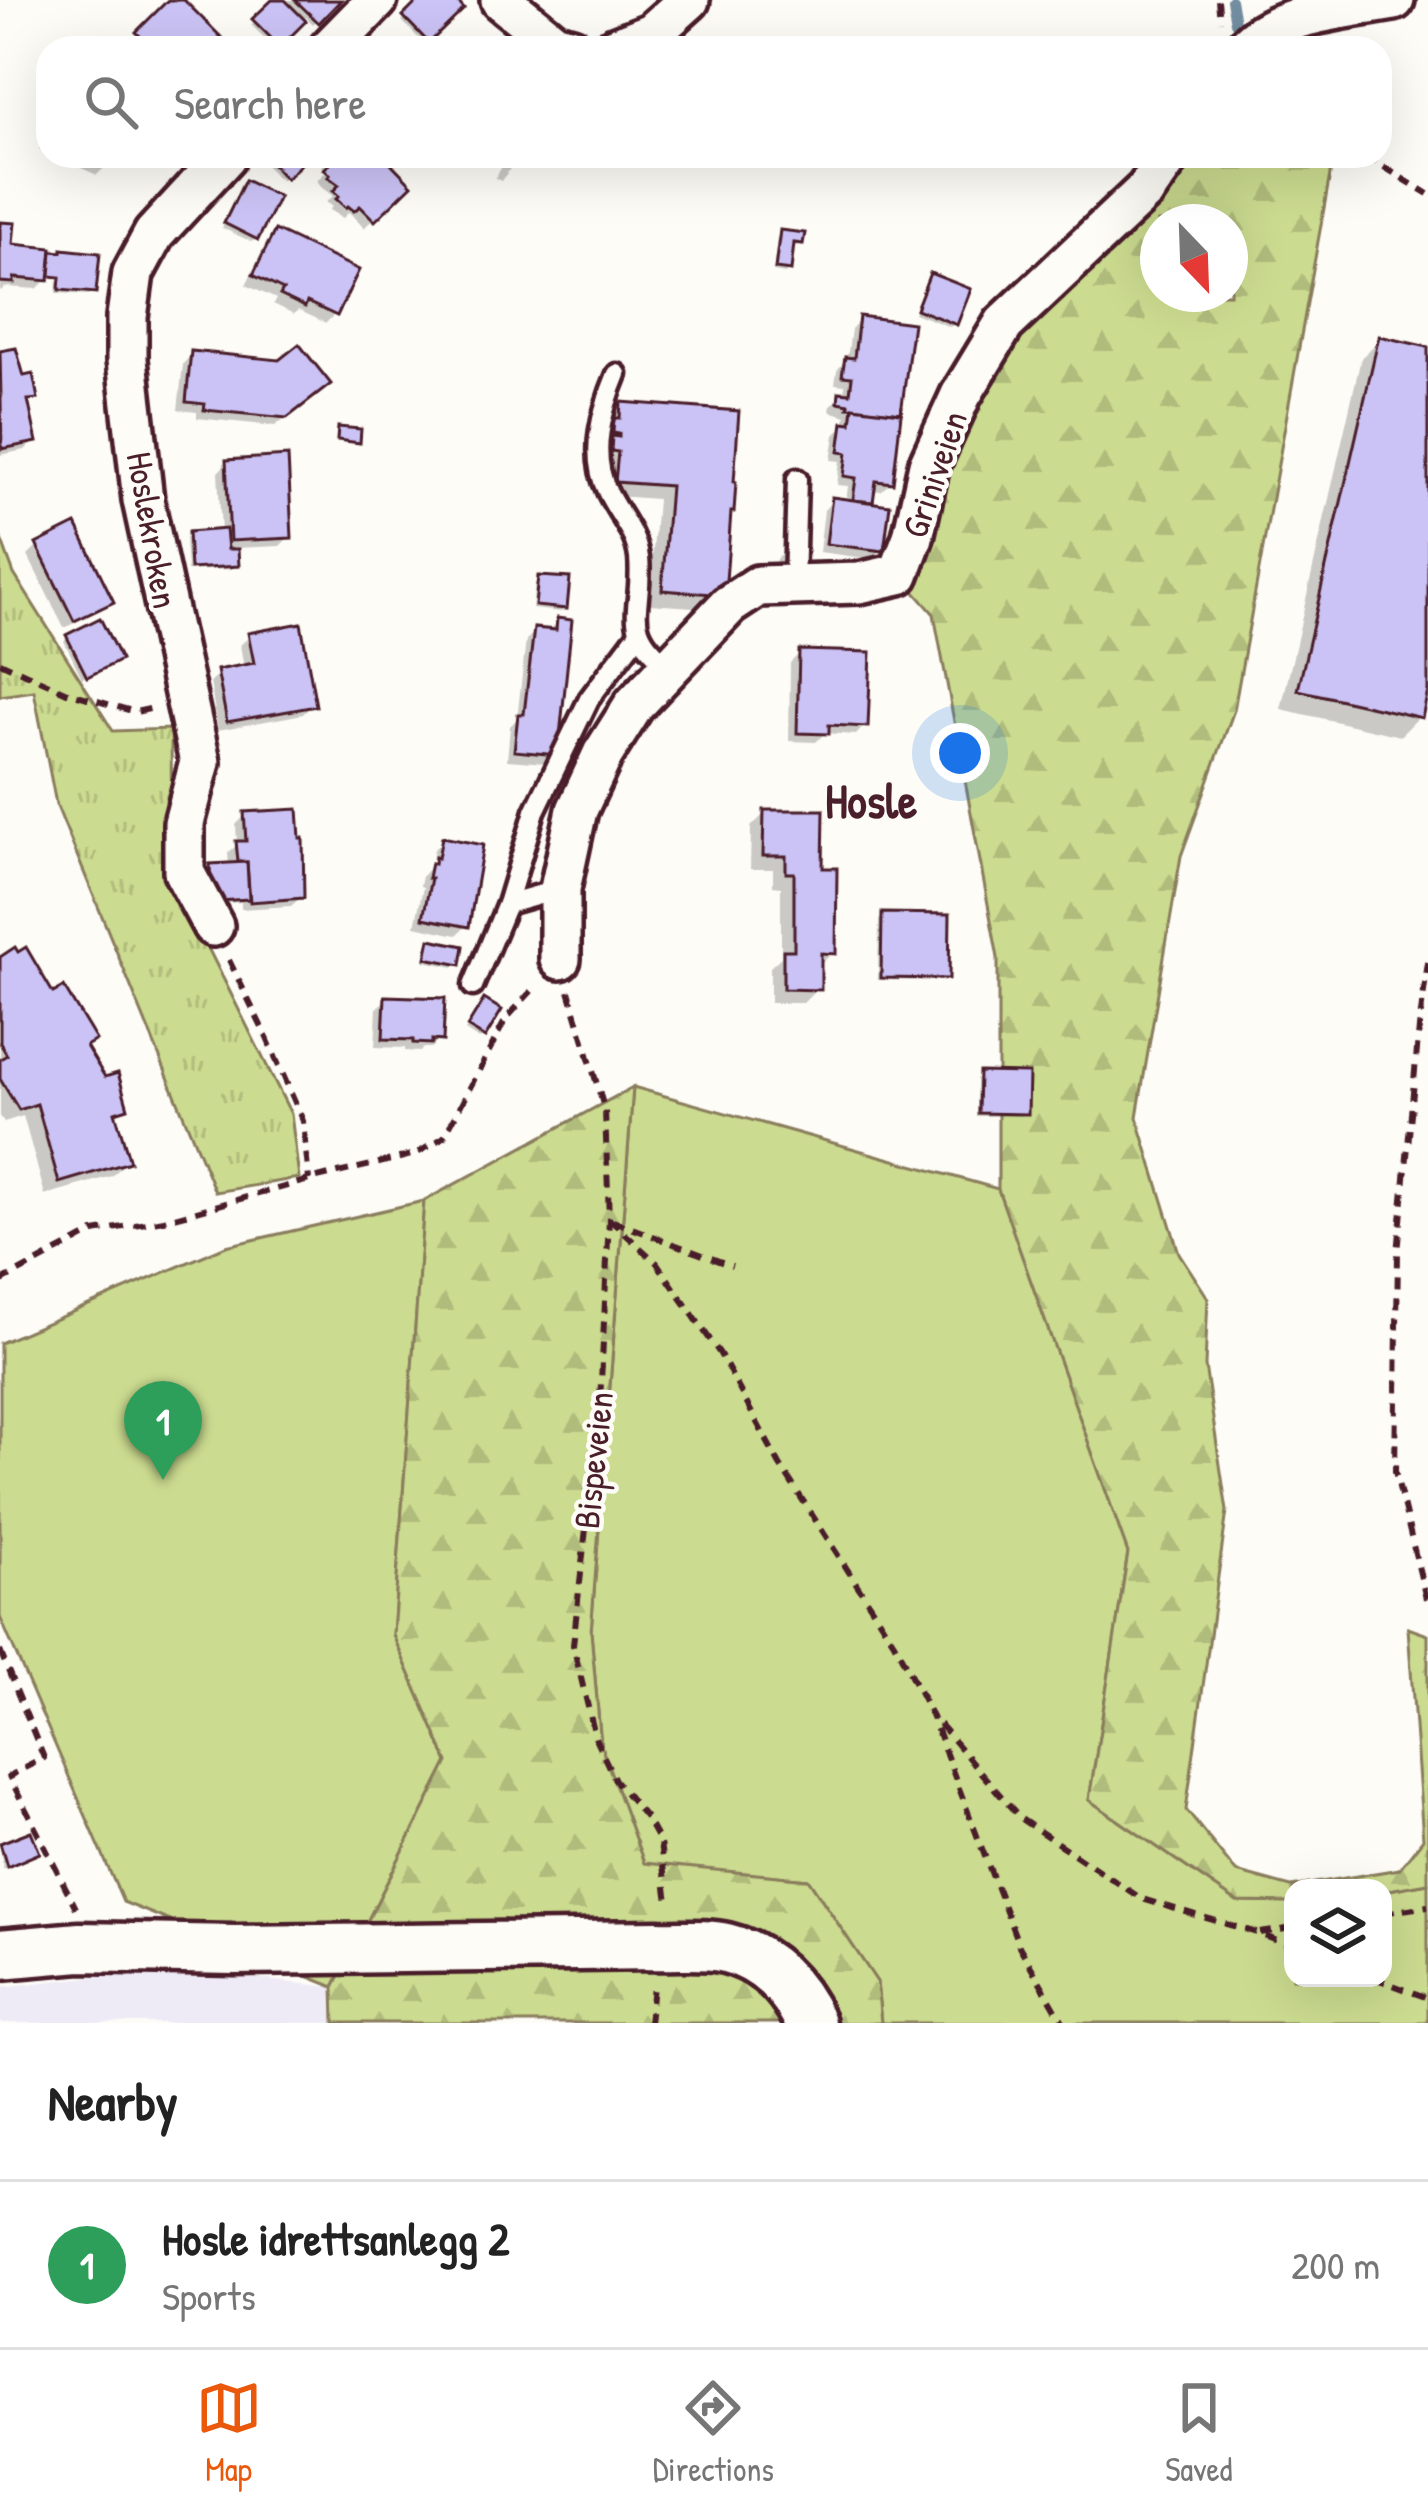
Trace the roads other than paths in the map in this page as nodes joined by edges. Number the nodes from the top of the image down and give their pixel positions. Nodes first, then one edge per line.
1 (377, 0) edge
2 (501, 0) edge
3 (689, 0) edge
4 (1394, 0) edge
5 (342, 36) edge
6 (544, 36) edge
7 (644, 36) edge
8 (1260, 36) edge
9 (215, 168) edge
10 (1162, 168) edge
11 (617, 374) dead end
12 (797, 479) dead end
13 (794, 584) junction
14 (638, 634) junction
15 (669, 666) junction
16 (560, 890) junction
17 (507, 904) junction
18 (213, 926) road end
19 (560, 959) road end
20 (473, 986) dead end
21 (0, 1954) edge
22 (810, 2023) edge

1 - 5 street
2 - 6 street
3 - 7 street
4 - 8 street
9 - 18 street, Hoslekroken
10 - 13 street, Griniveien
11 - 14 lane
12 - 13 lane
13 - 15 street, Griniveien
14 - 15 lane
14 - 17 lane
15 - 16 street, Griniveien
16 - 17 lane
16 - 19 street, Griniveien
17 - 20 lane
21 - 22 street

